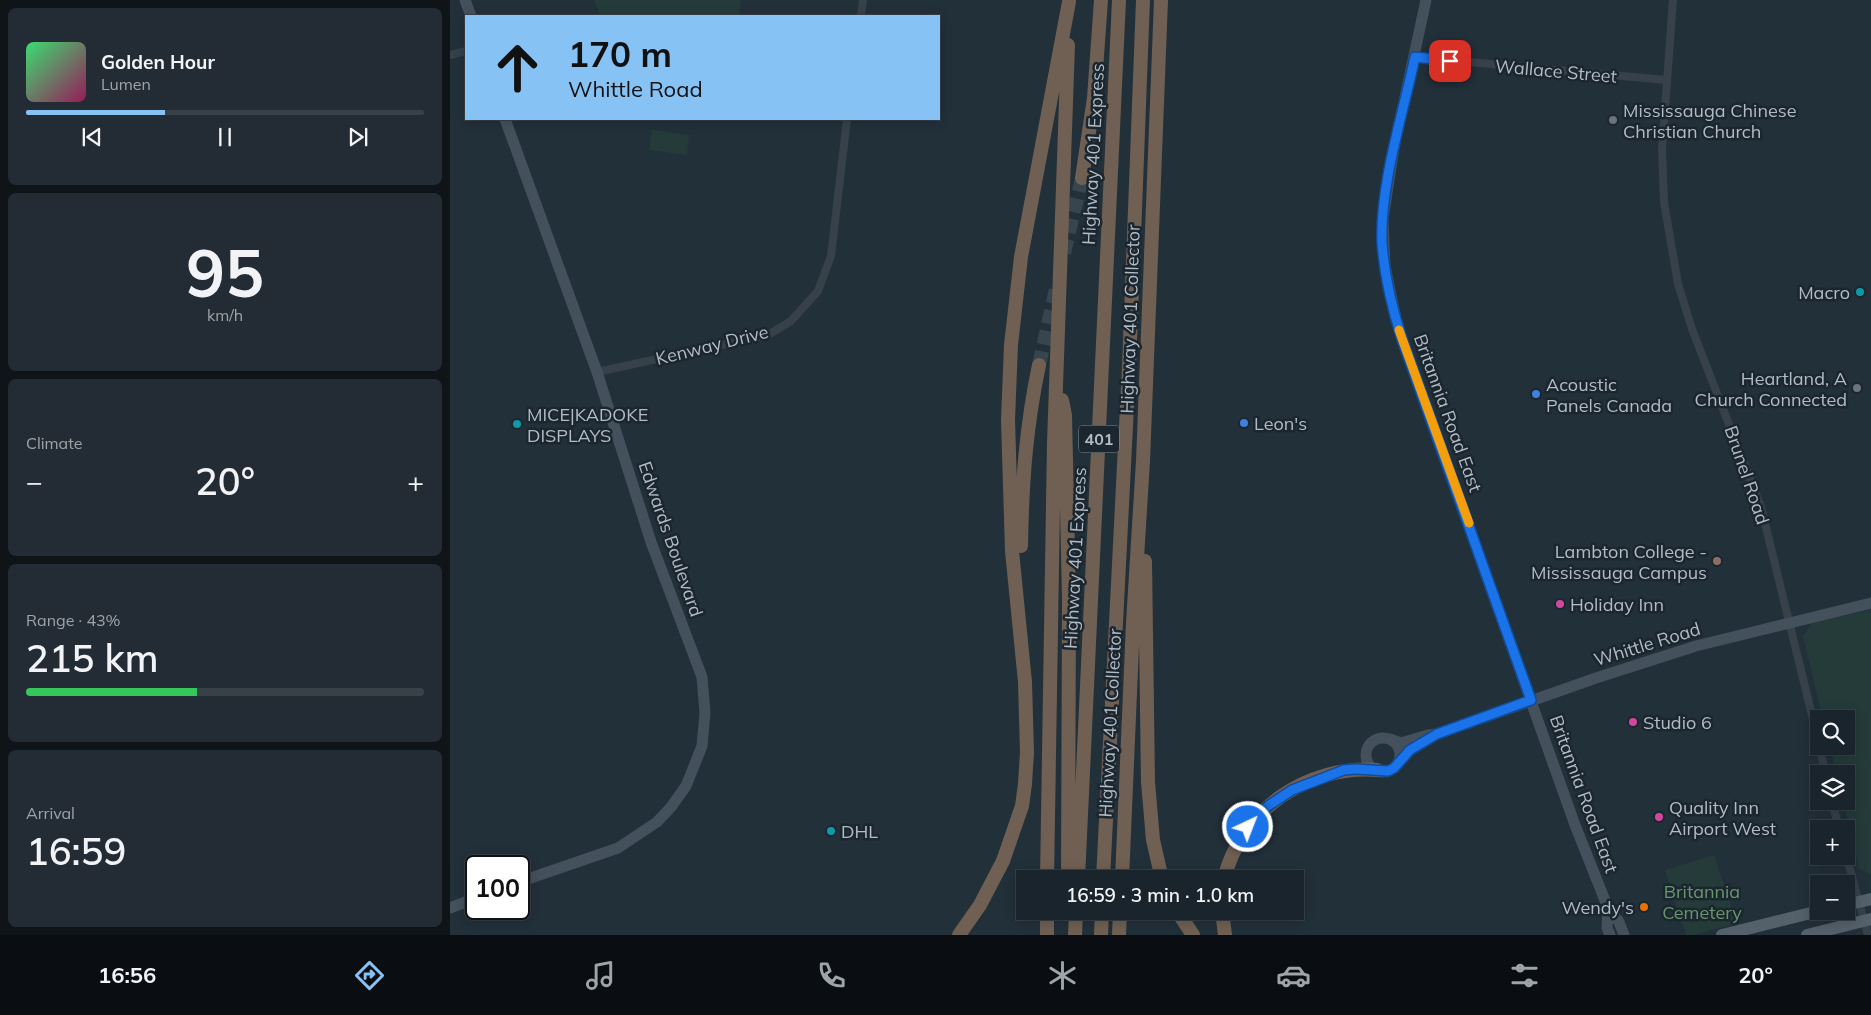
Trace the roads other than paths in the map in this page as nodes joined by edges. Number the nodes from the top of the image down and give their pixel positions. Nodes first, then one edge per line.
1 (465, 0) edge
2 (863, 0) edge
3 (1101, 0) edge
4 (1119, 0) edge
5 (1143, 0) edge
6 (1161, 0) edge
7 (1426, 0) edge
8 (1673, 0) edge
9 (1069, 1) edge
10 (471, 15) edge
11 (861, 15) edge
12 (465, 51) edge
13 (450, 55) edge
14 (1415, 57) junction
15 (1666, 80) junction
16 (505, 120) edge
17 (848, 120) edge
18 (1082, 178) tunnel mouth
19 (1038, 365) tunnel mouth
20 (597, 372) junction
21 (1057, 380) junction
22 (1143, 461) junction
23 (1871, 603) edge
24 (1020, 619) junction
25 (1789, 622) junction
26 (1531, 700) junction
27 (1810, 710) edge
28 (1437, 734) junction
29 (1390, 739) junction
30 (1399, 760) junction
31 (1377, 770) junction
32 (1850, 865) edge
33 (1047, 870) edge
34 (1068, 870) edge
35 (1078, 870) edge
36 (1104, 870) edge
37 (1122, 870) edge
38 (1160, 870) edge
39 (1227, 870) edge
40 (530, 878) edge
41 (1865, 900) edge
42 (465, 902) edge
43 (450, 908) edge
44 (1608, 908) junction
45 (1810, 913) edge
46 (1047, 920) edge
47 (1068, 920) edge
48 (1076, 920) edge
49 (1102, 920) edge
50 (1120, 920) edge
51 (1183, 920) edge
52 (1223, 920) edge
53 (1868, 920) edge
54 (959, 935) edge
55 (1047, 935) edge
56 (1068, 935) edge
57 (1075, 935) edge
58 (1101, 935) edge
59 (1119, 935) edge
60 (1193, 935) edge
61 (1225, 935) edge
62 (1610, 935) edge
63 (1624, 935) edge
64 (1722, 935) edge
65 (1808, 935) edge
66 (1868, 935) edge

1 - 10 street
2 - 11 street
3 - 18 highway
4 - 35 highway, Highway 401 Express / 401
5 - 36 highway, 401
6 - 22 highway, Highway 401 Collector / 401
7 - 14 street, Britannia Road East
8 - 15 street, Brunel Road
9 - 21 highway, 401
9 - 24 highway
12 - 13 street
14 - 15 street, Wallace Street
14 - 26 street, Britannia Road East
15 - 25 street, Brunel Road
16 - 20 street, Edwards Boulevard
17 - 20 street, Kenway Drive
19 - 24 highway
20 - 40 street, Edwards Boulevard
21 - 33 highway, 401
21 - 34 highway
22 - 37 highway, Highway 401 Collector / 401
22 - 38 highway
23 - 25 street, Whittle Road
24 - 54 highway
25 - 26 street, Whittle Road
25 - 27 street, Brunel Road
26 - 28 street, Whittle Road
26 - 44 street, Britannia Road East
28 - 29 street, Whittle Road
28 - 30 street, Whittle Road
29 - 30 street
29 - 31 street
30 - 31 street
31 - 39 highway
32 - 41 street
41 - 53 street
42 - 43 street
44 - 62 street, Britannia Road East
44 - 63 street, Britannia Road East
45 - 64 main road
46 - 55 highway
47 - 56 highway
48 - 57 highway
49 - 58 highway
50 - 59 highway
51 - 60 highway
52 - 61 highway
53 - 65 main road
53 - 66 street

